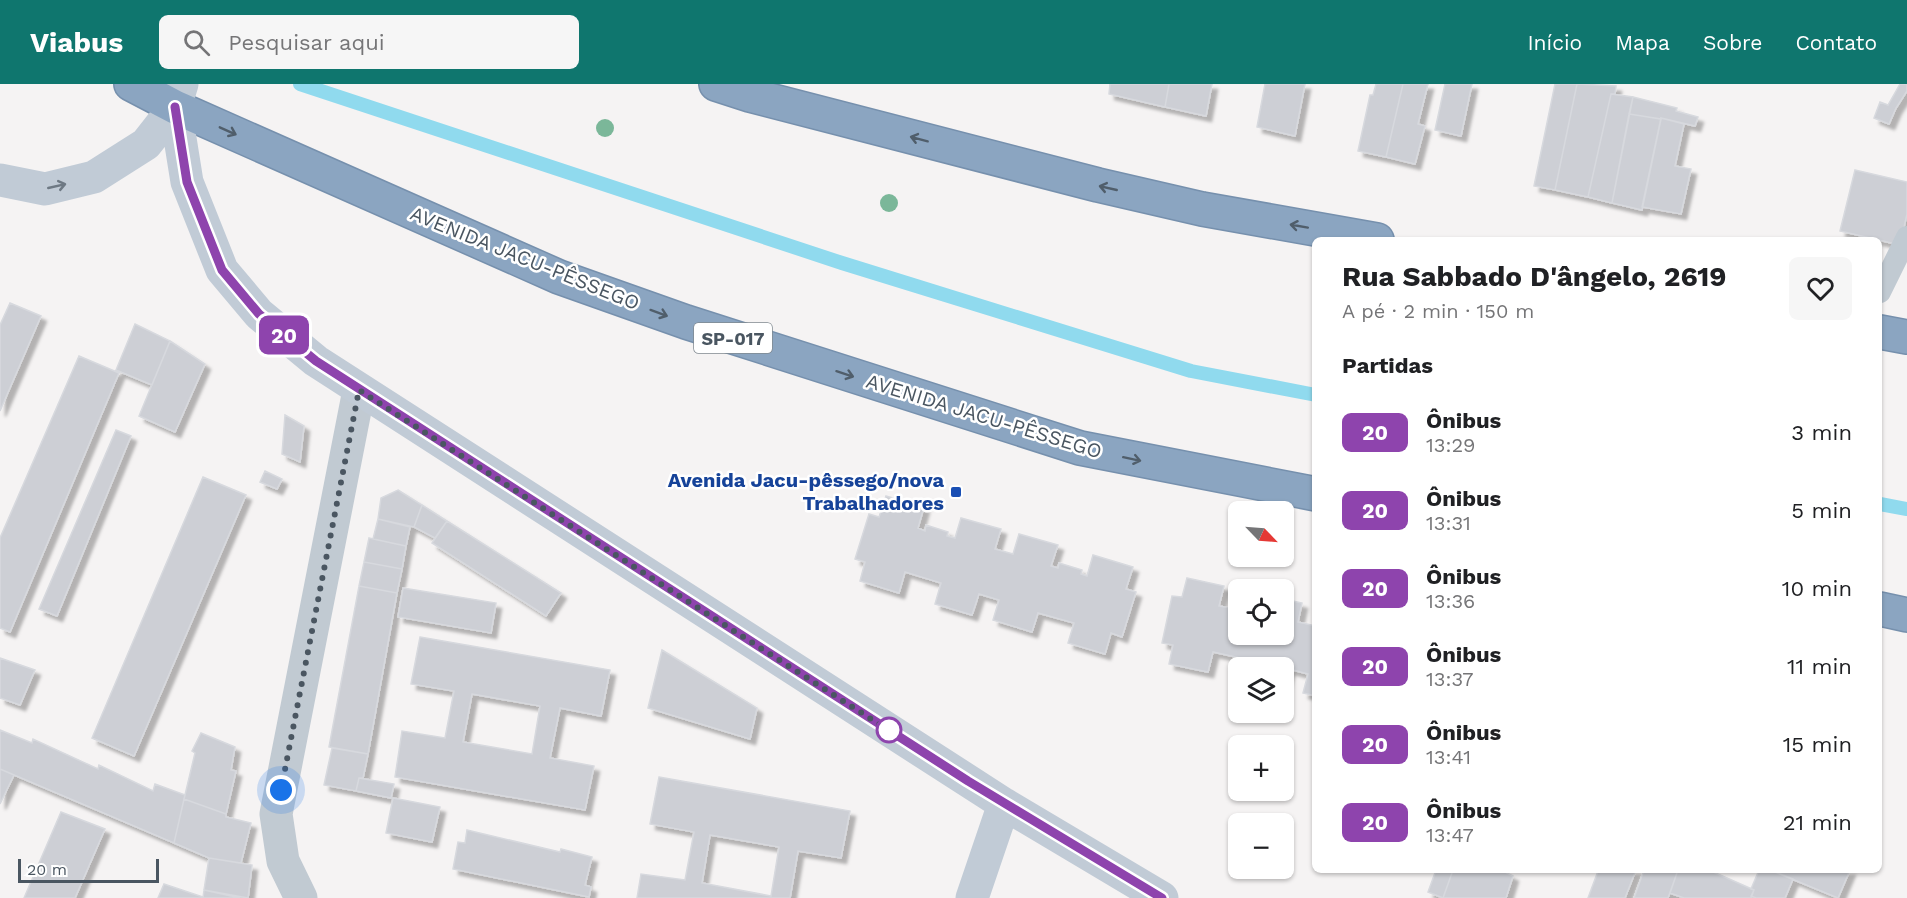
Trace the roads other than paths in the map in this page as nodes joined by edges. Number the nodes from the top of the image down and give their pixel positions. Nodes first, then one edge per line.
1 (131, 84) edge
2 (716, 84) edge
3 (178, 96) edge
4 (0, 180) edge
5 (1360, 237) edge
6 (1907, 237) edge
7 (1882, 288) edge
8 (1882, 332) edge
9 (1907, 337) edge
10 (359, 390) junction
11 (1312, 493) edge
12 (1882, 609) edge
13 (1907, 615) edge
14 (1004, 804) junction
15 (301, 898) edge
16 (972, 898) edge
17 (1162, 898) edge

1 - 3 highway, AVENIDA JACU-PÊSSEGO / SP-017
5 -> 2 highway
4 -> 3 main road
3 - 10 main road
3 -> 11 highway, AVENIDA JACU-PÊSSEGO / SP-017
6 - 7 lane
8 - 9 highway
10 - 14 main road
10 - 15 street
12 - 13 highway
14 - 16 main road
14 - 17 main road

